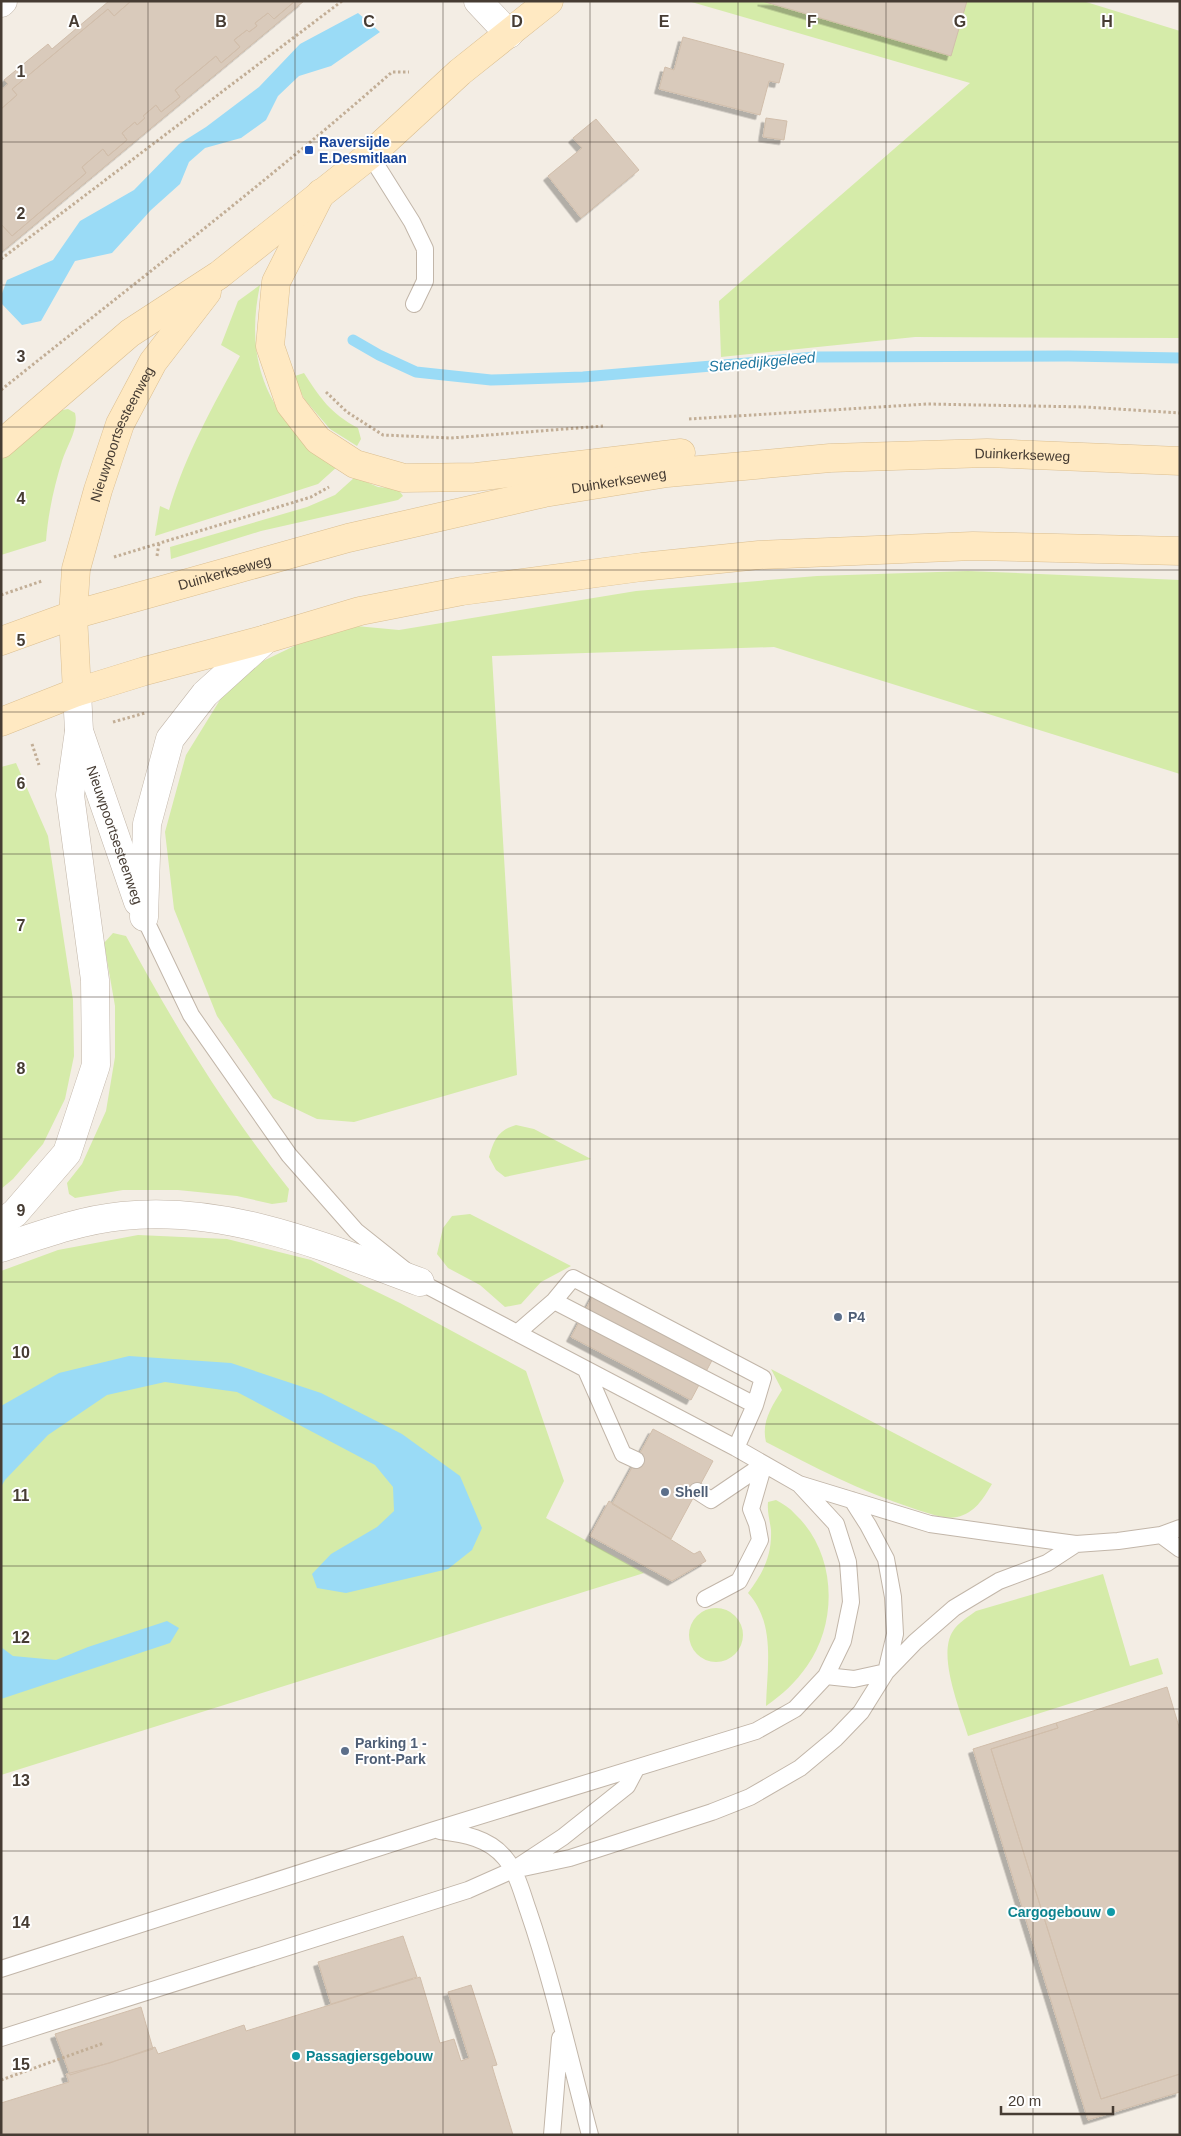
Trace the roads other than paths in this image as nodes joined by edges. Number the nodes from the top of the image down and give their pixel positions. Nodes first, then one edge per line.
1 (478, 1) edge
2 (549, 1) edge
3 (509, 34) junction
4 (370, 155) junction
5 (322, 193) junction
6 (220, 275) junction
7 (414, 304) dead end
8 (1, 444) edge
9 (830, 458) junction
10 (1180, 461) edge
11 (1180, 552) edge
12 (72, 615) junction
13 (266, 639) junction
14 (1, 641) edge
15 (77, 692) junction
16 (1, 722) edge
17 (79, 731) junction
18 (144, 917) junction
19 (1, 1223) edge
20 (1, 1248) edge
21 (420, 1282) junction
22 (554, 1301) junction
23 (517, 1333) junction
24 (586, 1370) junction
25 (755, 1405) junction
26 (736, 1448) junction
27 (636, 1460) dead end
28 (764, 1464) junction
29 (800, 1484) junction
30 (697, 1491) dead end
31 (852, 1500) junction
32 (1180, 1528) edge
33 (1161, 1534) junction
34 (1076, 1544) junction
35 (1180, 1549) edge
36 (705, 1598) dead end
37 (886, 1672) junction
38 (826, 1676) junction
39 (636, 1769) junction
40 (434, 1830) junction
41 (513, 1870) junction
42 (1, 1969) edge
43 (561, 2025) junction
44 (1, 2038) edge
45 (552, 2135) edge
46 (590, 2135) edge

1 - 3 street
2 - 3 main road, Nieuwpoortsesteenweg
3 - 4 main road, Nieuwpoortsesteenweg
4 - 5 main road, Nieuwpoortsesteenweg
4 - 7 lane
5 - 6 main road, Nieuwpoortsesteenweg
5 - 9 main road
6 - 8 main road, Nieuwpoortsesteenweg
6 - 12 main road, Nieuwpoortsesteenweg
9 - 10 main road, Duinkerkseweg
9 - 12 main road, Duinkerkseweg
11 - 13 main road
12 - 14 main road
12 - 15 main road, Nieuwpoortsesteenweg
13 - 15 main road
13 - 18 street
15 - 16 main road
15 - 17 street, Nieuwpoortsesteenweg
17 - 18 street, Nieuwpoortsesteenweg
17 - 19 street
18 - 21 lane
20 - 21 street
21 - 23 lane
22 - 23 lane
22 - 25 lane
22 - 25 lane
23 - 24 lane
24 - 26 lane
24 - 27 lane
25 - 26 lane
26 - 28 lane
28 - 29 lane
28 - 30 lane
28 - 36 lane
29 - 31 lane
29 - 38 lane
31 - 34 lane
31 - 37 lane
32 - 33 lane
33 - 34 lane
33 - 35 lane
34 - 37 lane
37 - 38 lane
37 - 41 lane
38 - 39 lane
39 - 40 lane
39 - 41 lane
40 - 41 lane
40 - 42 lane
41 - 43 lane
41 - 44 lane
43 - 45 lane
43 - 46 lane

